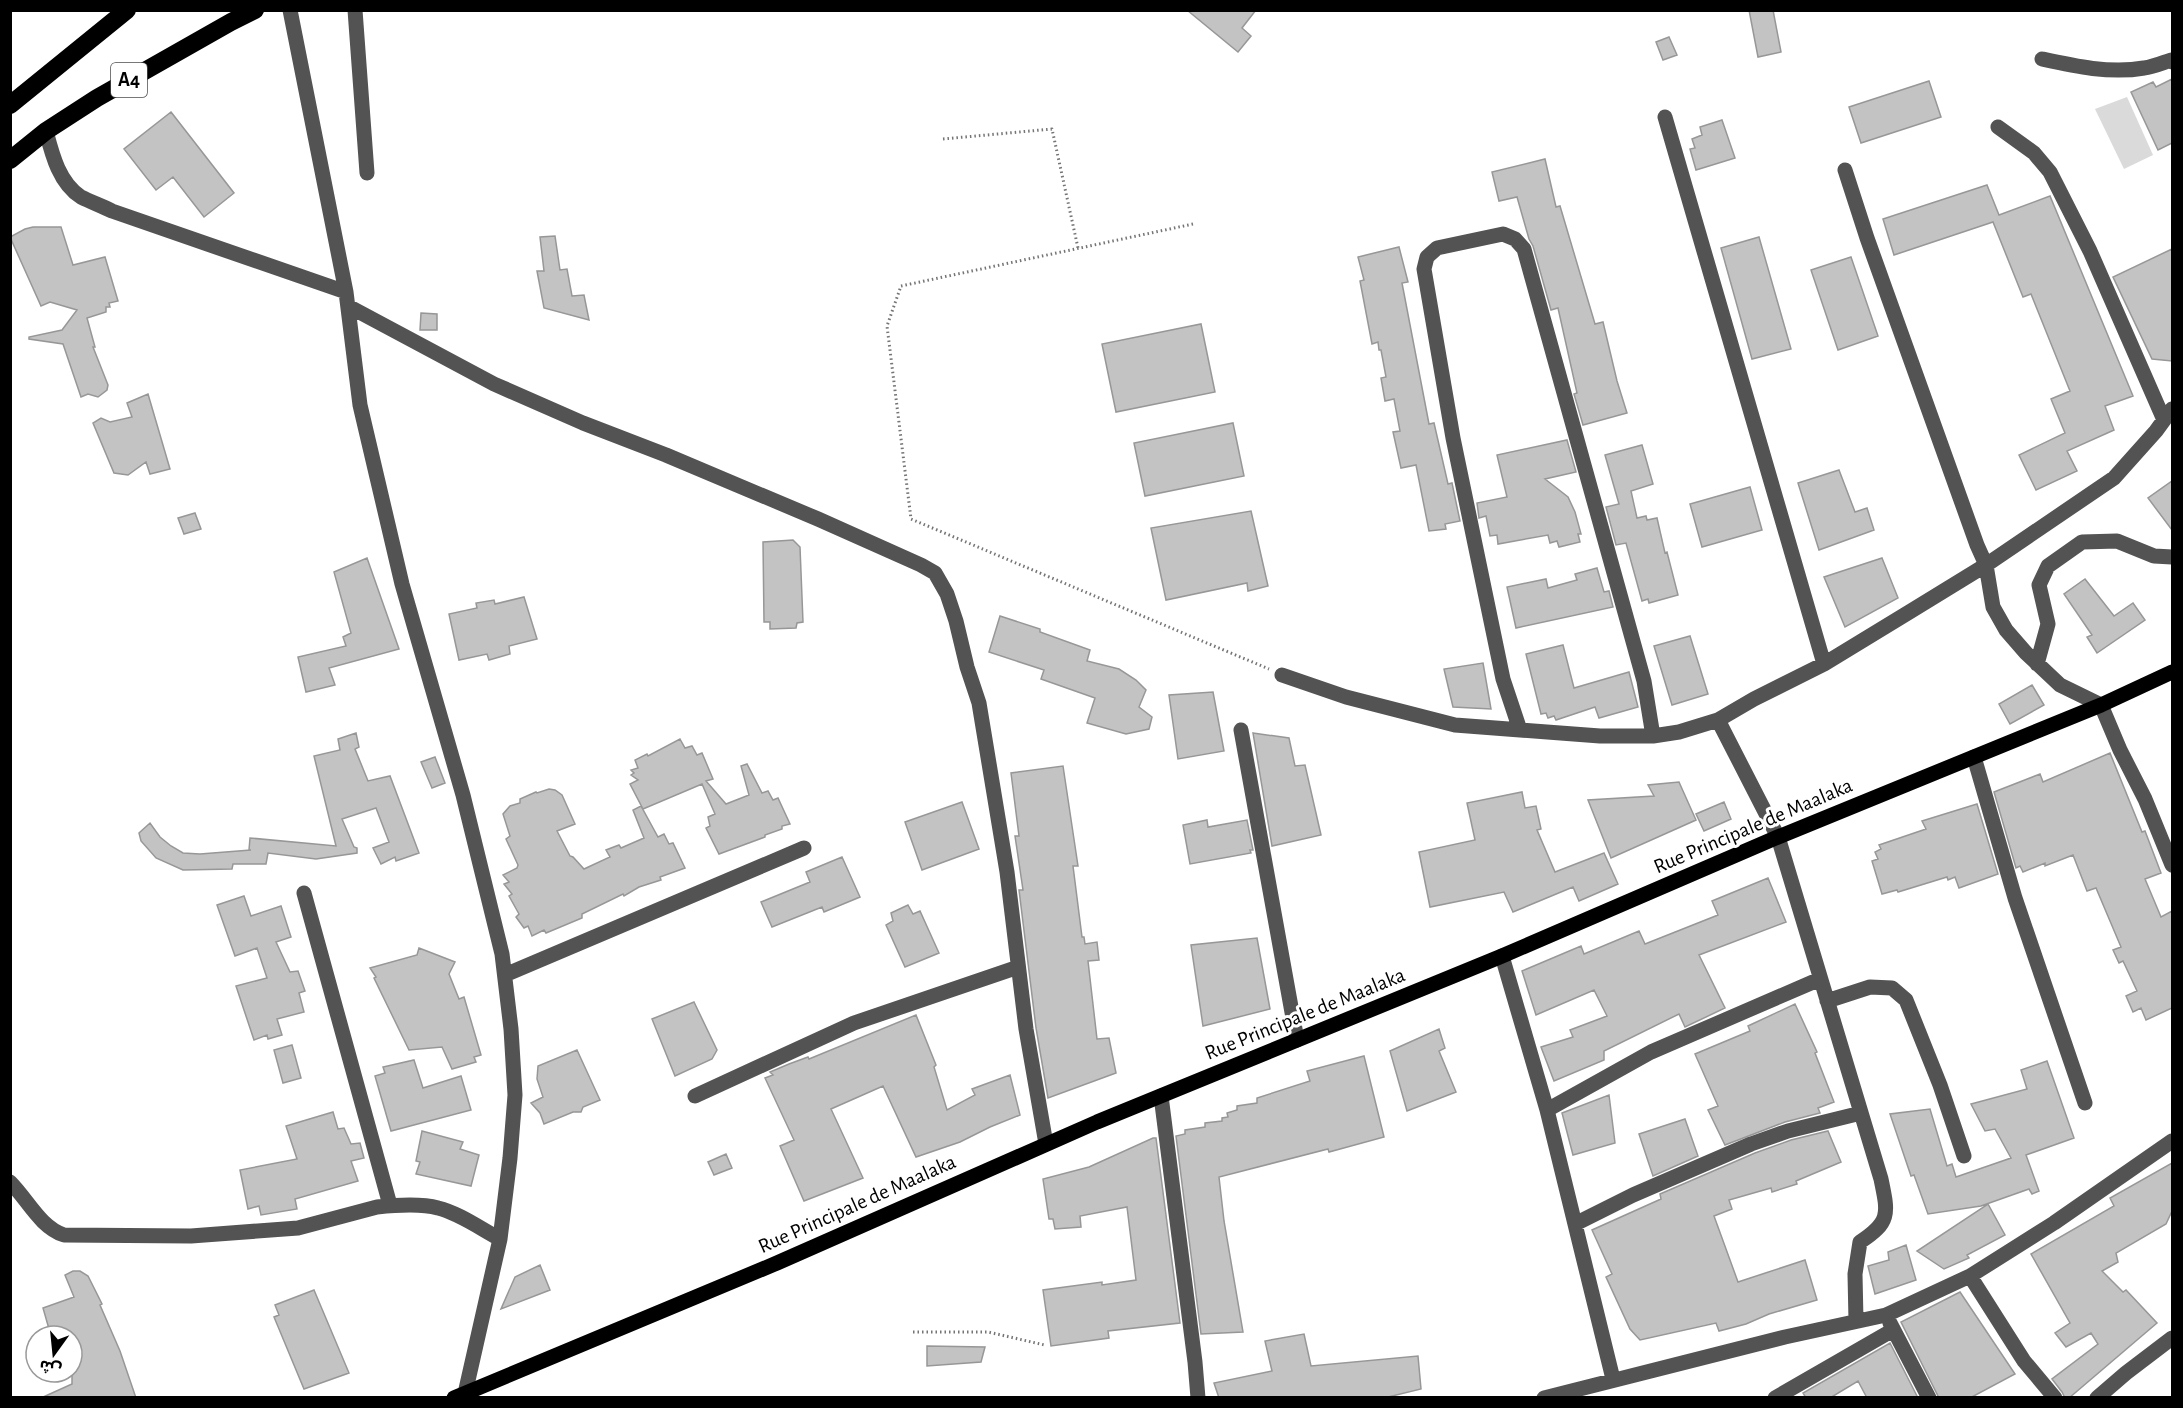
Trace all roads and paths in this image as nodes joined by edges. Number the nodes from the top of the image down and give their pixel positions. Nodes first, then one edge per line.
1 (128, 10) edge
2 (255, 10) edge
3 (290, 10) edge
4 (354, 10) edge
5 (224, 16) edge
6 (2042, 59) dead end
7 (2172, 62) edge
8 (10, 105) edge
9 (1665, 117) dead end
10 (1998, 127) dead end
11 (46, 131) junction
12 (943, 139) dead end
13 (10, 160) edge
14 (1845, 170) dead end
15 (368, 173) dead end
16 (1193, 224) dead end
17 (1078, 248) junction
18 (347, 299) junction
19 (2168, 414) edge
20 (2172, 557) edge
21 (1986, 565) junction
22 (1824, 664) junction
23 (2037, 664) junction
24 (2172, 672) edge
25 (1281, 675) joint
26 (2101, 705) junction
27 (1718, 720) junction
28 (1241, 730) dead end
29 (1520, 730) junction
30 (1653, 736) junction
31 (1974, 757) junction
32 (1778, 837) junction
33 (804, 848) dead end
34 (2172, 865) edge
35 (304, 894) dead end
36 (1502, 957) junction
37 (1018, 967) junction
38 (505, 975) junction
39 (1820, 979) junction
40 (1827, 1001) junction
41 (1297, 1040) junction
42 (695, 1096) dead end
43 (1161, 1096) junction
44 (2085, 1103) dead end
45 (1547, 1110) junction
46 (1861, 1113) junction
47 (2172, 1142) edge
48 (1046, 1144) junction
49 (1964, 1156) dead end
50 (10, 1182) edge
51 (390, 1205) junction
52 (1575, 1224) junction
53 (500, 1239) junction
54 (1970, 1276) junction
55 (1886, 1315) junction
56 (1856, 1321) junction
57 (1893, 1330) junction
58 (913, 1332) dead end
59 (2172, 1338) edge
60 (1045, 1345) dead end
61 (1613, 1378) junction
62 (461, 1396) edge
63 (1198, 1398) edge
64 (1544, 1398) edge
65 (1775, 1398) edge
66 (1929, 1398) edge
67 (2055, 1398) edge
68 (2097, 1398) edge

1 - 8 highway, A4
2 - 5 highway, A4
3 - 18 street
4 - 15 street
5 - 11 highway, A4
6 - 7 street
9 - 22 street
10 - 19 street
11 - 13 highway, A4
11 - 18 street
12 - 17 path
14 - 21 street
16 - 17 path
17 - 25 path
18 - 37 street
18 - 38 street
19 - 21 street
20 - 23 street
21 - 22 street
21 - 23 street
22 - 27 street
23 - 26 street
24 - 26 main road, Rue Principale de Maalaka
25 - 29 street
26 - 31 main road, Rue Principale de Maalaka
26 - 34 street
27 - 30 street
27 - 32 street
28 - 41 street
29 - 30 street
29 - 30 street
31 - 32 main road, Rue Principale de Maalaka
31 - 44 street
32 - 36 main road, Rue Principale de Maalaka
32 - 39 street
33 - 38 street
35 - 51 street
36 - 41 main road, Rue Principale de Maalaka
36 - 45 street
37 - 42 street
37 - 48 street
38 - 53 street
39 - 40 street
39 - 45 street
40 - 46 street
40 - 49 street
41 - 43 main road, Rue Principale de Maalaka
43 - 48 main road, Rue Principale de Maalaka
43 - 63 street
45 - 52 street
46 - 52 street
46 - 56 street
47 - 54 street
48 - 62 main road, Rue Principale de Maalaka
50 - 51 street
51 - 53 street
52 - 61 street
53 - 62 street
54 - 55 street
54 - 67 street
55 - 56 street
55 - 57 street
56 - 61 street
57 - 65 street
57 - 66 street
58 - 60 path
59 - 68 street
61 - 64 street

